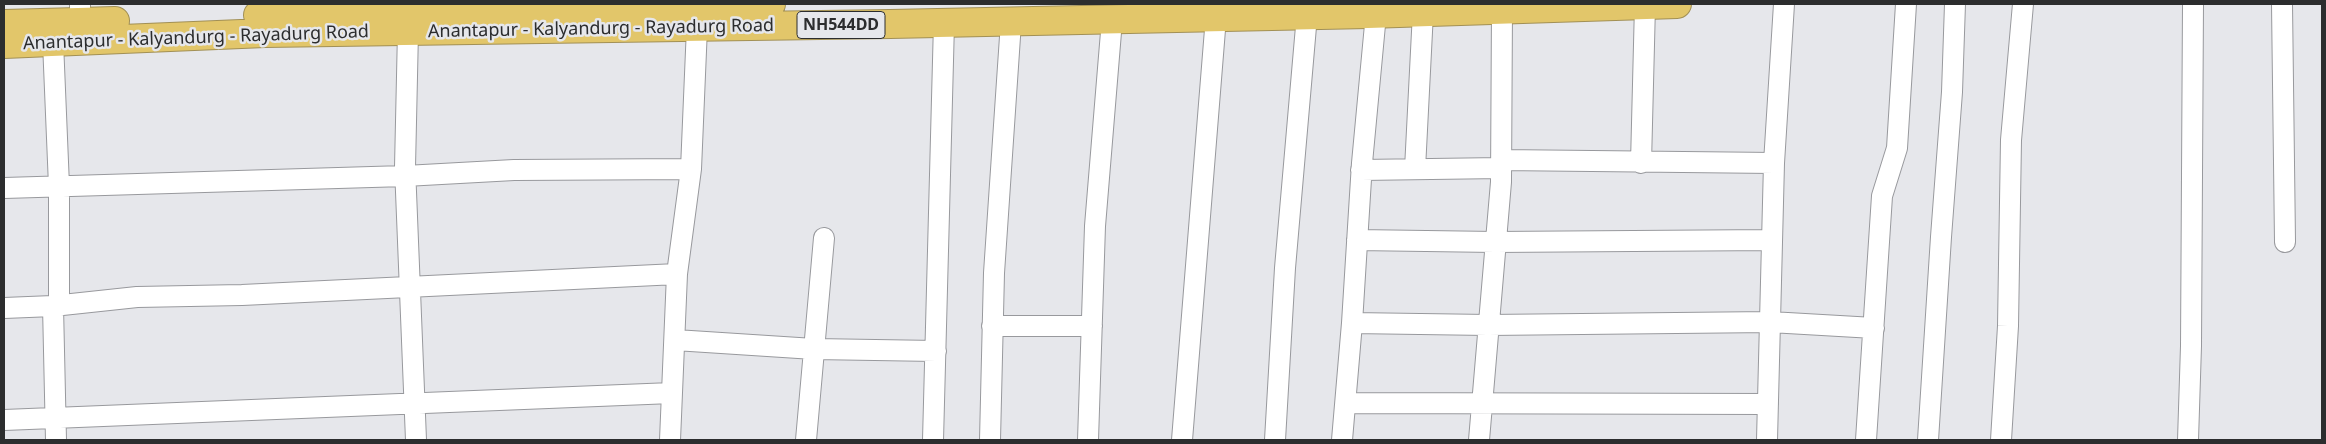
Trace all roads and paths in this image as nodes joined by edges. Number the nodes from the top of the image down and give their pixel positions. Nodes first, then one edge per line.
1 (771, 4) edge
2 (1677, 4) edge
3 (1784, 4) edge
4 (1906, 4) edge
5 (1955, 4) edge
6 (2023, 4) edge
7 (2193, 4) edge
8 (2282, 4) edge
9 (1646, 5) edge
10 (483, 6) edge
11 (1502, 10) junction
12 (1423, 12) junction
13 (80, 13) edge
14 (576, 13) edge
15 (1125, 14) edge
16 (1376, 14) junction
17 (1307, 15) junction
18 (1216, 17) junction
19 (1011, 22) junction
20 (944, 23) junction
21 (4, 24) edge
22 (697, 27) junction
23 (408, 31) junction
24 (53, 42) junction
25 (4, 44) edge
26 (1641, 163) junction
27 (1774, 163) junction
28 (1501, 164) junction
29 (691, 169) junction
30 (1415, 169) junction
31 (1362, 170) junction
32 (405, 176) junction
33 (59, 186) junction
34 (4, 188) edge
35 (824, 238) dead end
36 (1357, 240) junction
37 (1772, 240) junction
38 (1495, 242) junction
39 (2285, 242) dead end
40 (677, 274) junction
41 (410, 286) junction
42 (56, 306) junction
43 (4, 308) edge
44 (1770, 322) junction
45 (1352, 323) junction
46 (1488, 325) junction
47 (992, 326) junction
48 (1092, 326) junction
49 (1874, 328) junction
50 (675, 340) junction
51 (814, 349) junction
52 (936, 351) junction
53 (672, 393) junction
54 (1346, 403) junction
55 (1480, 404) junction
56 (1768, 404) junction
57 (415, 405) junction
58 (55, 417) junction
59 (4, 420) edge
60 (56, 440) edge
61 (416, 440) edge
62 (670, 440) edge
63 (806, 440) edge
64 (933, 440) edge
65 (990, 440) edge
66 (1088, 440) edge
67 (1182, 440) edge
68 (1275, 440) edge
69 (1342, 440) edge
70 (1479, 440) edge
71 (1767, 440) edge
72 (1866, 440) edge
73 (1928, 440) edge
74 (2001, 440) edge
75 (2188, 440) edge

1 - 14 highway, Anantapur - Kalyandurg - Rayadurg Road / NH544DD
2 - 9 highway, Anantapur - Kalyandurg - Rayadurg Road / NH544DD
3 - 27 street
4 - 49 street
5 - 73 street
6 - 74 street
7 - 75 street
8 - 39 street
9 - 11 highway, Anantapur - Kalyandurg - Rayadurg Road / NH544DD
9 - 26 street
10 - 13 highway, Anantapur - Kalyandurg - Rayadurg Road / NH544DD
10 - 14 highway, Anantapur - Kalyandurg - Rayadurg Road / NH544DD
11 - 12 highway, Anantapur - Kalyandurg - Rayadurg Road / NH544DD
11 - 28 street
12 - 16 highway, Anantapur - Kalyandurg - Rayadurg Road / NH544DD
12 - 30 street
13 - 21 highway, Anantapur - Kalyandurg - Rayadurg Road / NH544DD
14 - 22 highway, Anantapur - Kalyandurg - Rayadurg Road / NH544DD
14 - 23 highway, Anantapur - Kalyandurg - Rayadurg Road / NH544DD
15 - 18 highway, Anantapur - Kalyandurg - Rayadurg Road / NH544DD
15 - 19 highway, Anantapur - Kalyandurg - Rayadurg Road / NH544DD
15 - 48 street
16 - 17 highway, Anantapur - Kalyandurg - Rayadurg Road / NH544DD
16 - 31 street
17 - 18 highway, Anantapur - Kalyandurg - Rayadurg Road / NH544DD
17 - 68 street
18 - 67 street
19 - 20 highway, Anantapur - Kalyandurg - Rayadurg Road / NH544DD
19 - 47 street
20 - 22 highway, Anantapur - Kalyandurg - Rayadurg Road / NH544DD
20 - 52 street
22 - 29 street
23 - 24 highway, Anantapur - Kalyandurg - Rayadurg Road / NH544DD
23 - 32 street
24 - 25 highway, Anantapur - Kalyandurg - Rayadurg Road / NH544DD
24 - 33 street
26 - 27 street
26 - 28 street
27 - 37 street
28 - 30 street
28 - 38 street
29 - 32 street
29 - 40 street
30 - 31 street
31 - 36 street
32 - 33 street
32 - 41 street
33 - 34 street
33 - 42 street
35 - 51 street
36 - 38 street
36 - 45 street
37 - 38 street
37 - 44 street
38 - 46 street
40 - 41 street
40 - 50 street
41 - 42 street
41 - 57 street
42 - 43 street
42 - 58 street
44 - 46 street
44 - 49 street
44 - 56 street
45 - 46 street
45 - 54 street
46 - 55 street
47 - 48 street
47 - 65 street
48 - 66 street
49 - 72 street
50 - 51 street
50 - 53 street
51 - 52 street
51 - 63 street
52 - 64 street
53 - 57 street
53 - 62 street
54 - 55 street
54 - 69 street
55 - 56 street
55 - 70 street
56 - 71 street
57 - 58 street
57 - 61 street
58 - 59 street
58 - 60 street

